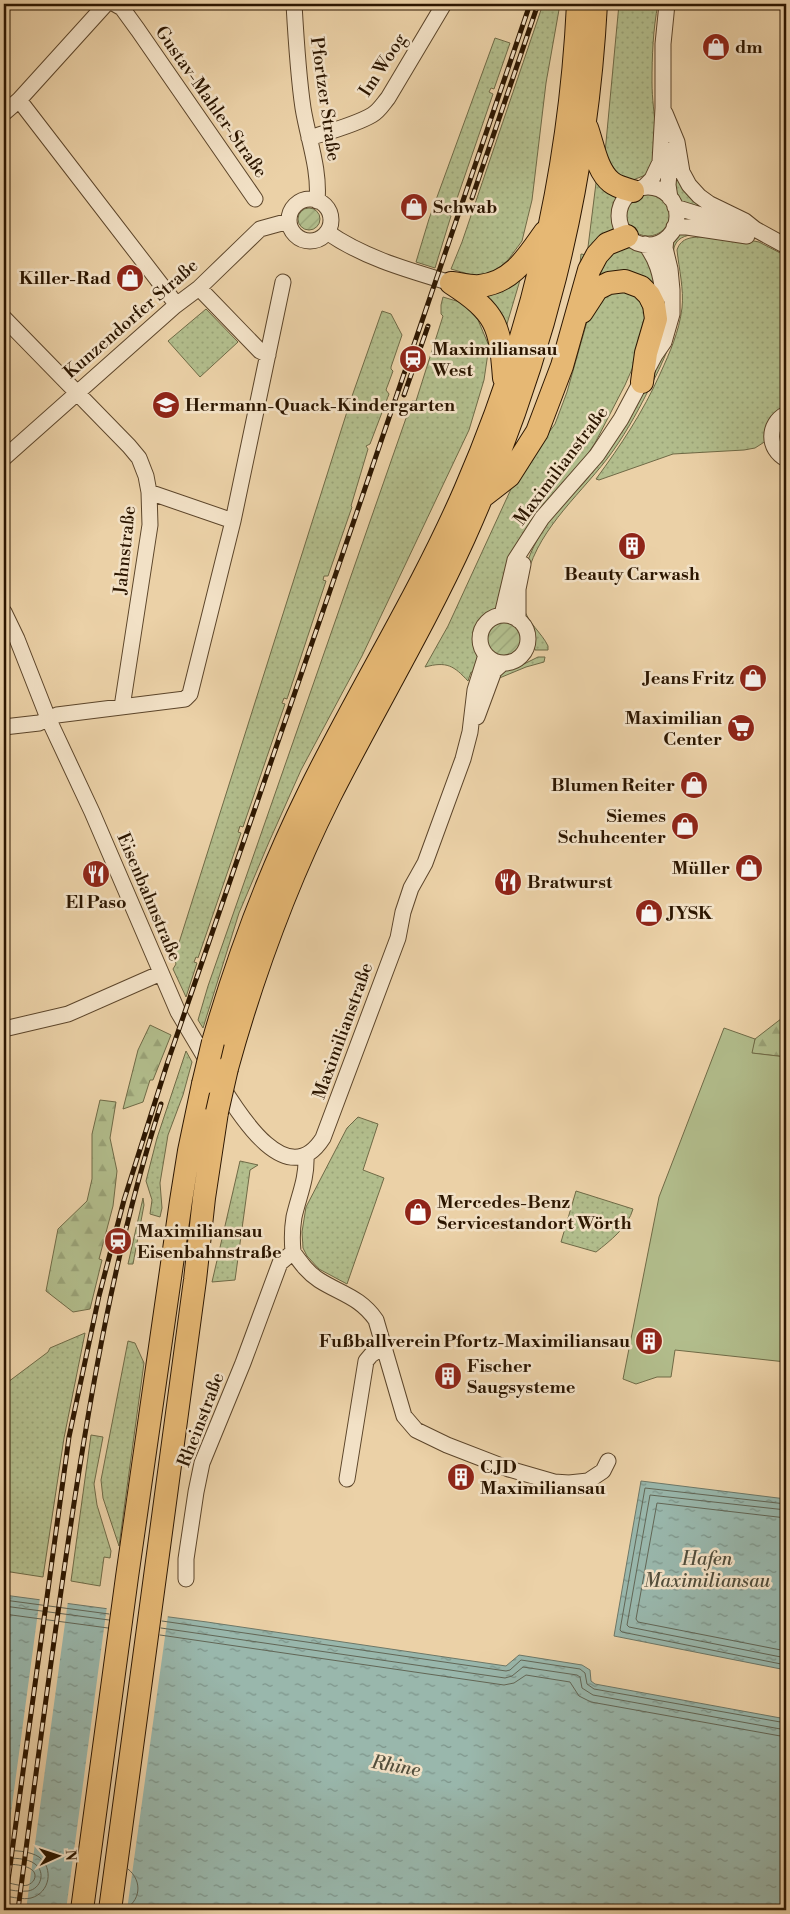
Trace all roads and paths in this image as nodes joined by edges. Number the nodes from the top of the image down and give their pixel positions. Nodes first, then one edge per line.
1 (106, 4) edge
2 (116, 4) edge
3 (294, 4) edge
4 (444, 4) edge
5 (578, 4) edge
6 (596, 4) edge
7 (667, 4) edge
8 (19, 100) junction
9 (663, 108) junction
10 (5, 110) edge
11 (586, 124) junction
12 (672, 128) junction
13 (309, 138) junction
14 (639, 189) junction
15 (255, 199) dead end
16 (317, 200) junction
17 (673, 202) junction
18 (289, 221) junction
19 (550, 225) junction
20 (754, 229) junction
21 (327, 232) junction
22 (670, 233) junction
23 (771, 238) junction
24 (636, 240) junction
25 (786, 246) edge
26 (283, 282) dead end
27 (451, 283) junction
28 (199, 288) junction
29 (175, 306) junction
30 (4, 318) edge
31 (574, 326) junction
32 (655, 354) junction
33 (268, 355) junction
34 (642, 382) junction
35 (504, 389) junction
36 (75, 393) junction
37 (786, 414) edge
38 (4, 457) edge
39 (786, 459) edge
40 (149, 492) junction
41 (481, 498) junction
42 (233, 521) junction
43 (525, 547) junction
44 (4, 612) edge
45 (502, 615) junction
46 (518, 620) junction
47 (486, 655) junction
48 (503, 663) junction
49 (122, 707) junction
50 (48, 718) junction
51 (4, 727) edge
52 (470, 732) junction
53 (161, 973) junction
54 (4, 1029) edge
55 (306, 1156) junction
56 (293, 1252) junction
57 (384, 1346) junction
58 (608, 1461) dead end
59 (347, 1479) dead end
60 (186, 1579) dead end
61 (82, 1910) edge
62 (110, 1910) edge

1 - 8 street
2 - 15 street, Gustav-Mahler-Straße
3 - 13 street, Pfortzer Straße
4 - 13 street, Im Woog
5 - 19 highway
6 - 11 highway
7 - 9 street
8 - 10 street
8 - 29 street
9 - 12 street
9 - 14 street
11 - 14 highway
11 - 41 highway
12 - 17 street
12 - 20 street
13 - 16 street, Pfortzer Straße
14 - 17 street
14 - 24 street
16 - 18 street
16 - 21 street
17 - 20 street
17 - 22 street
18 - 21 street
18 - 28 street, Kunzendorfer Straße
19 - 27 highway
19 - 35 highway
20 - 23 street
21 - 27 street
22 - 23 street
22 - 24 street
22 - 32 street, Maximilianstraße
23 - 25 street
24 - 31 highway
24 - 32 street, Maximilianstraße
26 - 33 street
27 - 35 highway
28 - 29 street, Kunzendorfer Straße
28 - 33 street
29 - 36 street, Kunzendorfer Straße
30 - 36 street, Jahnstraße
31 - 34 highway
31 - 41 highway
32 - 34 street, Maximilianstraße
33 - 42 street
34 - 43 street, Maximilianstraße
35 - 61 highway, bridge
36 - 38 street, Kunzendorfer Straße
36 - 40 street, Jahnstraße
37 - 39 street
40 - 42 street
40 - 49 street, Jahnstraße
41 - 62 highway, bridge
42 - 49 street
43 - 45 street, Maximilianstraße
43 - 46 street, Maximilianstraße
44 - 50 street, Eisenbahnstraße
45 - 46 street
45 - 47 street
46 - 48 street
47 - 48 street
47 - 52 street, Maximilianstraße
48 - 52 street, Maximilianstraße
49 - 50 street
50 - 51 street
50 - 53 street, Eisenbahnstraße
52 - 55 street, Maximilianstraße
53 - 54 street
53 - 55 street, Eisenbahnstraße
55 - 56 street
56 - 57 street
56 - 60 street, Rheinstraße
57 - 58 street
57 - 59 street

